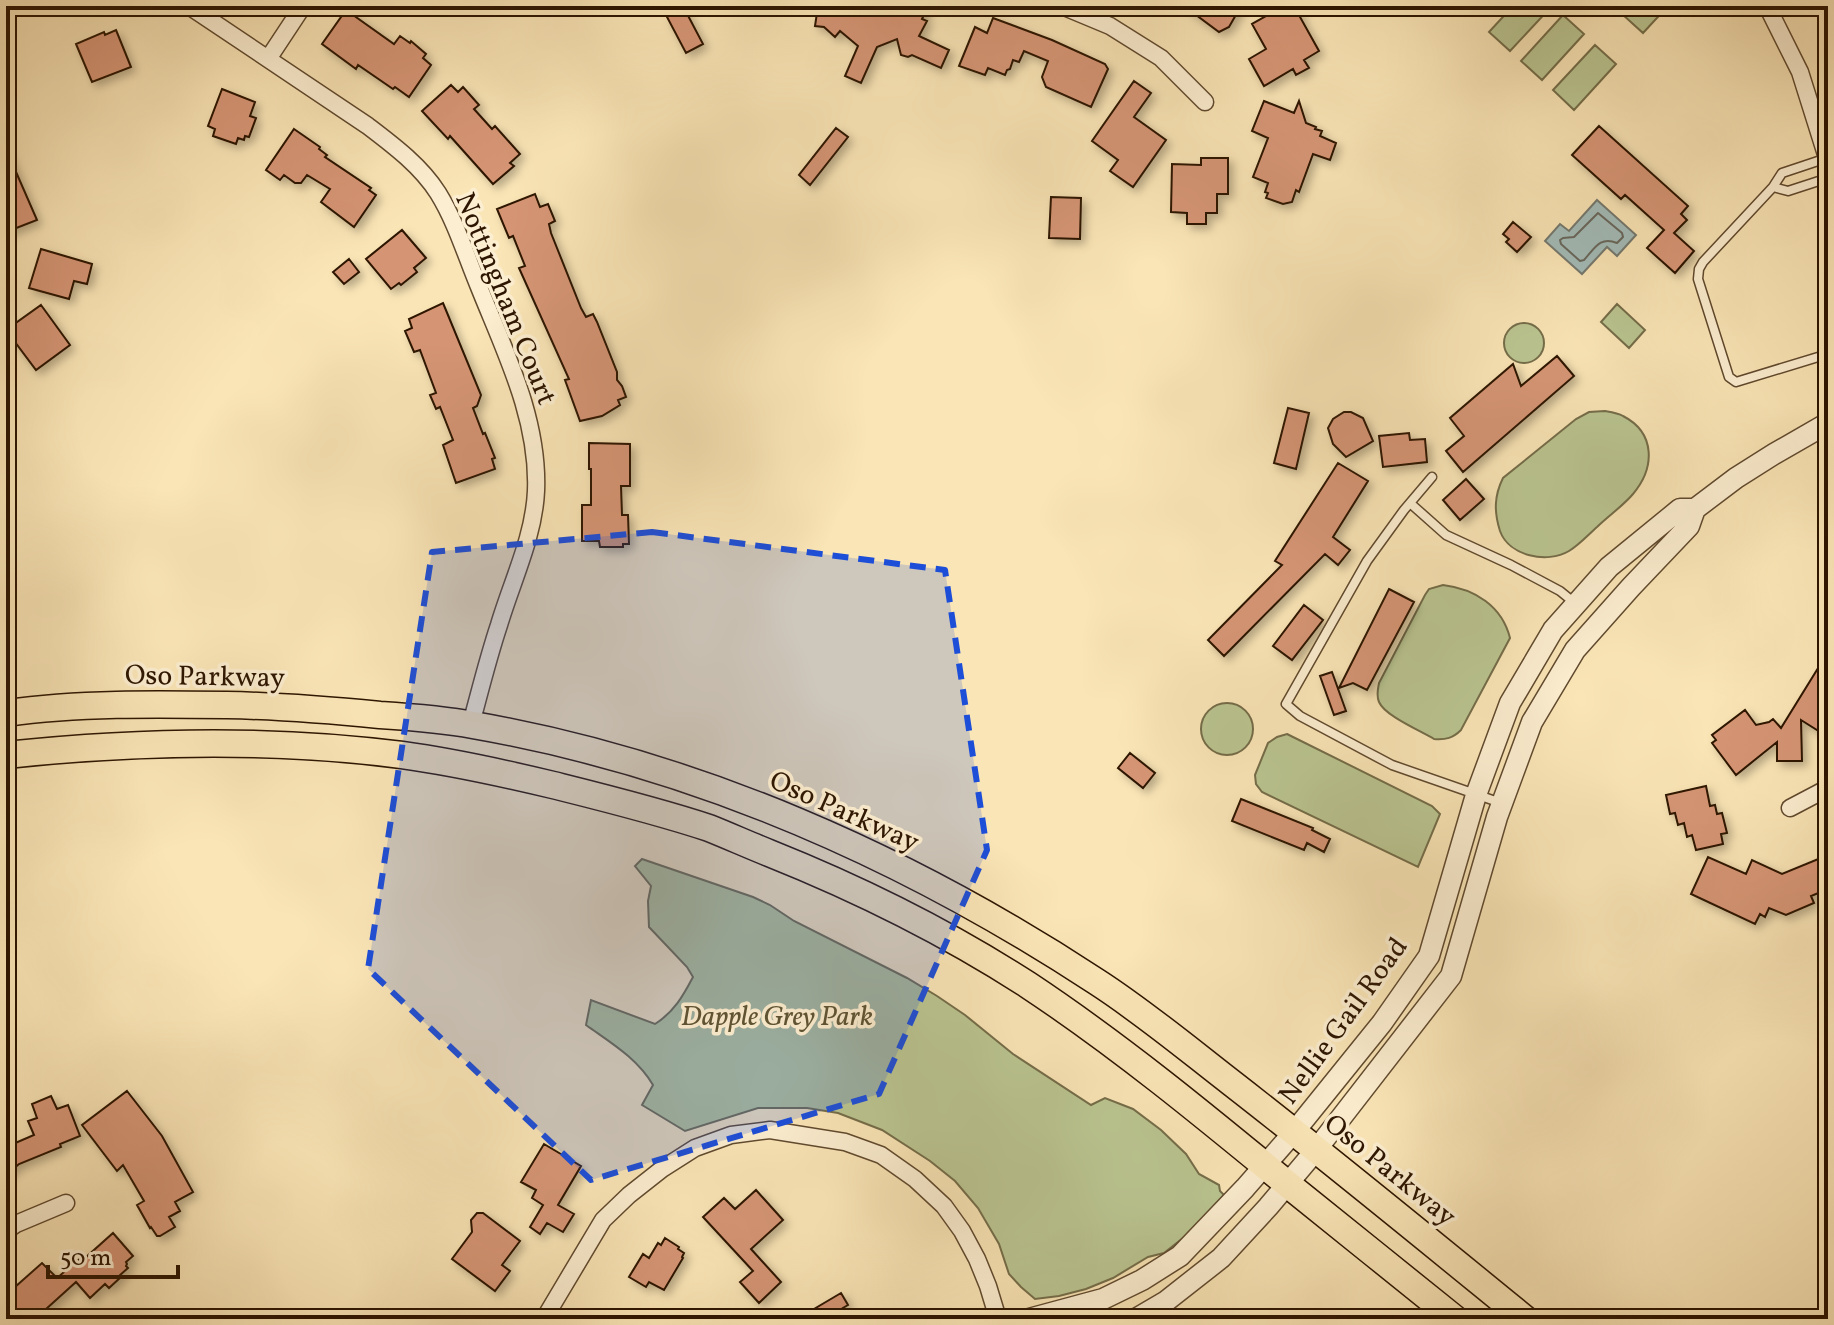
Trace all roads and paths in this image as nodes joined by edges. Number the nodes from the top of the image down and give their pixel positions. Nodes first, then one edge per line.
1 (189, 6) edge
2 (303, 6) edge
3 (1062, 6) edge
4 (1767, 6) edge
5 (268, 59) junction
6 (1205, 102) dead end
7 (1828, 159) edge
8 (1828, 178) edge
9 (1773, 187) junction
10 (1828, 354) edge
11 (1828, 423) edge
12 (1432, 477) dead end
13 (1410, 503) junction
14 (1695, 509) junction
15 (1576, 604) junction
16 (6, 713) edge
17 (471, 724) junction
18 (6, 755) edge
19 (1828, 788) edge
20 (1476, 795) junction
21 (1502, 803) junction
22 (1790, 808) dead end
23 (1294, 1132) junction
24 (1316, 1150) junction
25 (1267, 1165) junction
26 (1288, 1184) junction
27 (66, 1203) dead end
28 (6, 1231) edge
29 (544, 1319) edge
30 (998, 1319) edge
31 (1029, 1319) edge
32 (1136, 1319) edge
33 (1455, 1319) edge
34 (1525, 1319) edge

1 - 5 street, Nottingham Court
2 - 5 street
3 - 6 street
4 - 7 street
5 - 17 street, Nottingham Court
7 - 9 lane
8 - 9 lane
9 - 10 lane
11 - 14 street, Nellie Gail Road
12 - 13 lane
13 - 15 lane
13 - 20 lane
14 - 15 street, Nellie Gail Road
14 - 21 street, Nellie Gail Road
15 - 20 street, Nellie Gail Road
16 - 17 main road, Oso Parkway
17 - 23 main road, Oso Parkway
18 - 25 main road
19 - 22 street
20 - 21 lane
20 - 23 street, Nellie Gail Road
21 - 24 street, Nellie Gail Road
23 - 24 main road, Oso Parkway
23 - 25 street, Nellie Gail Road
24 - 26 street, Nellie Gail Road
24 - 34 main road, Oso Parkway
25 - 26 main road
25 - 31 street, Nellie Gail Road
26 - 32 street, Nellie Gail Road
26 - 33 main road
27 - 28 street
29 - 30 street

